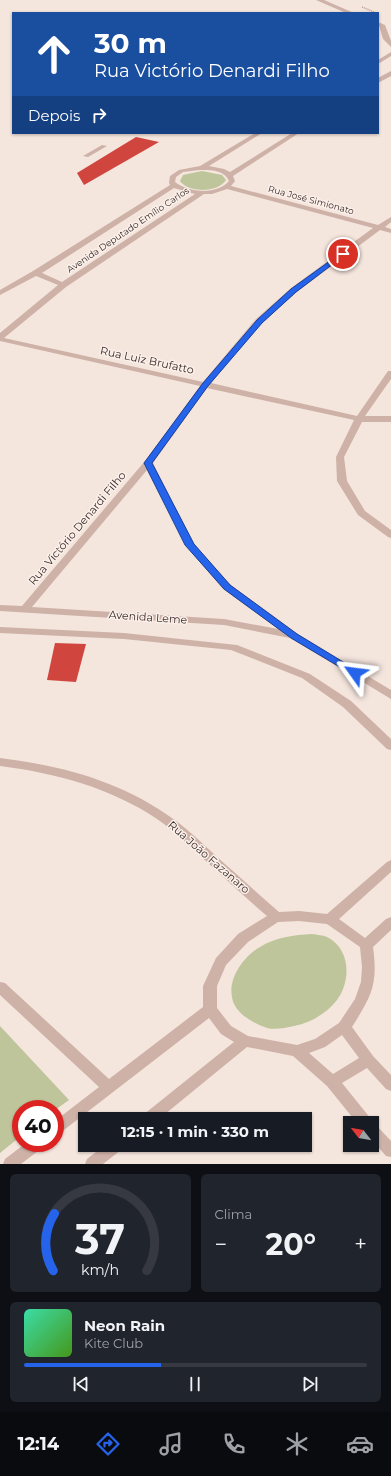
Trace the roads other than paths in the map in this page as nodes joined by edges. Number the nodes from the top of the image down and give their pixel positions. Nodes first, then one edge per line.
1 (319, 0) edge
2 (349, 12) edge
3 (379, 24) edge
4 (391, 45) edge
5 (391, 54) edge
6 (379, 61) edge
7 (391, 72) edge
8 (379, 80) edge
9 (257, 134) edge
10 (294, 134) edge
11 (104, 146) dead end
12 (86, 156) dead end
13 (201, 168) junction
14 (230, 175) junction
15 (174, 185) junction
16 (227, 187) junction
17 (203, 192) junction
18 (391, 219) edge
19 (380, 228) junction
20 (391, 231) edge
21 (36, 273) junction
22 (64, 285) junction
23 (0, 293) edge
24 (0, 338) edge
25 (391, 373) edge
26 (205, 384) junction
27 (359, 419) junction
28 (391, 420) edge
29 (148, 463) junction
30 (391, 535) edge
31 (0, 608) edge
32 (25, 609) junction
33 (0, 630) edge
34 (294, 636) junction
35 (391, 695) edge
36 (391, 746) edge
37 (0, 762) edge
38 (391, 866) edge
39 (276, 917) junction
40 (330, 919) junction
41 (391, 922) edge
42 (366, 945) junction
43 (0, 987) edge
44 (210, 1009) junction
45 (344, 1027) junction
46 (244, 1041) junction
47 (297, 1051) junction
48 (368, 1060) junction
49 (332, 1082) junction
50 (391, 1085) edge
51 (108, 1087) junction
52 (157, 1112) edge
53 (360, 1116) edge
54 (64, 1122) edge
55 (379, 1138) edge
56 (391, 1151) edge
57 (25, 1152) edge
58 (107, 1152) edge
59 (10, 1164) edge
60 (92, 1164) edge

1 - 2 street
3 - 4 street
5 - 6 street
7 - 8 street
9 - 13 street
10 - 14 street
11 - 12 street
13 - 14 street
13 - 15 street
14 - 16 street
15 - 17 street
15 - 21 street, Avenida Deputado Emílio Carlos
16 - 17 street
16 - 19 street, Rua José Simionato
17 - 22 street, Avenida Deputado Emílio Carlos
18 - 19 street, Rua Victório Denardi Filho
19 - 20 street, Rua José Simionato
19 - 26 street, Rua Victório Denardi Filho
21 - 22 street, Avenida Deputado Emílio Carlos
21 - 23 street, Avenida Deputado Emílio Carlos
22 - 24 street, Avenida Deputado Emílio Carlos
24 - 26 street, Rua Luiz Brufatto
25 - 27 street
26 - 27 street, Rua Luiz Brufatto
26 - 29 street, Rua Victório Denardi Filho
27 - 28 street, Rua Luiz Brufatto
27 - 30 street
29 - 32 street, Rua Victório Denardi Filho
29 - 34 street
31 - 32 street, Avenida Leme
32 - 34 street, Avenida Leme
33 - 36 street, Avenida Leme
34 - 35 street
37 - 39 street, Rua João Fazanaro
38 - 40 street
39 - 40 street
39 - 44 street
40 - 42 street
41 - 42 street
42 - 45 street
43 - 51 street
44 - 46 street
44 - 51 street
45 - 47 street
45 - 48 street
46 - 47 street
46 - 52 street
47 - 49 street
48 - 49 street
48 - 50 street
49 - 53 street
51 - 54 street
55 - 56 street
57 - 59 street
58 - 60 street

